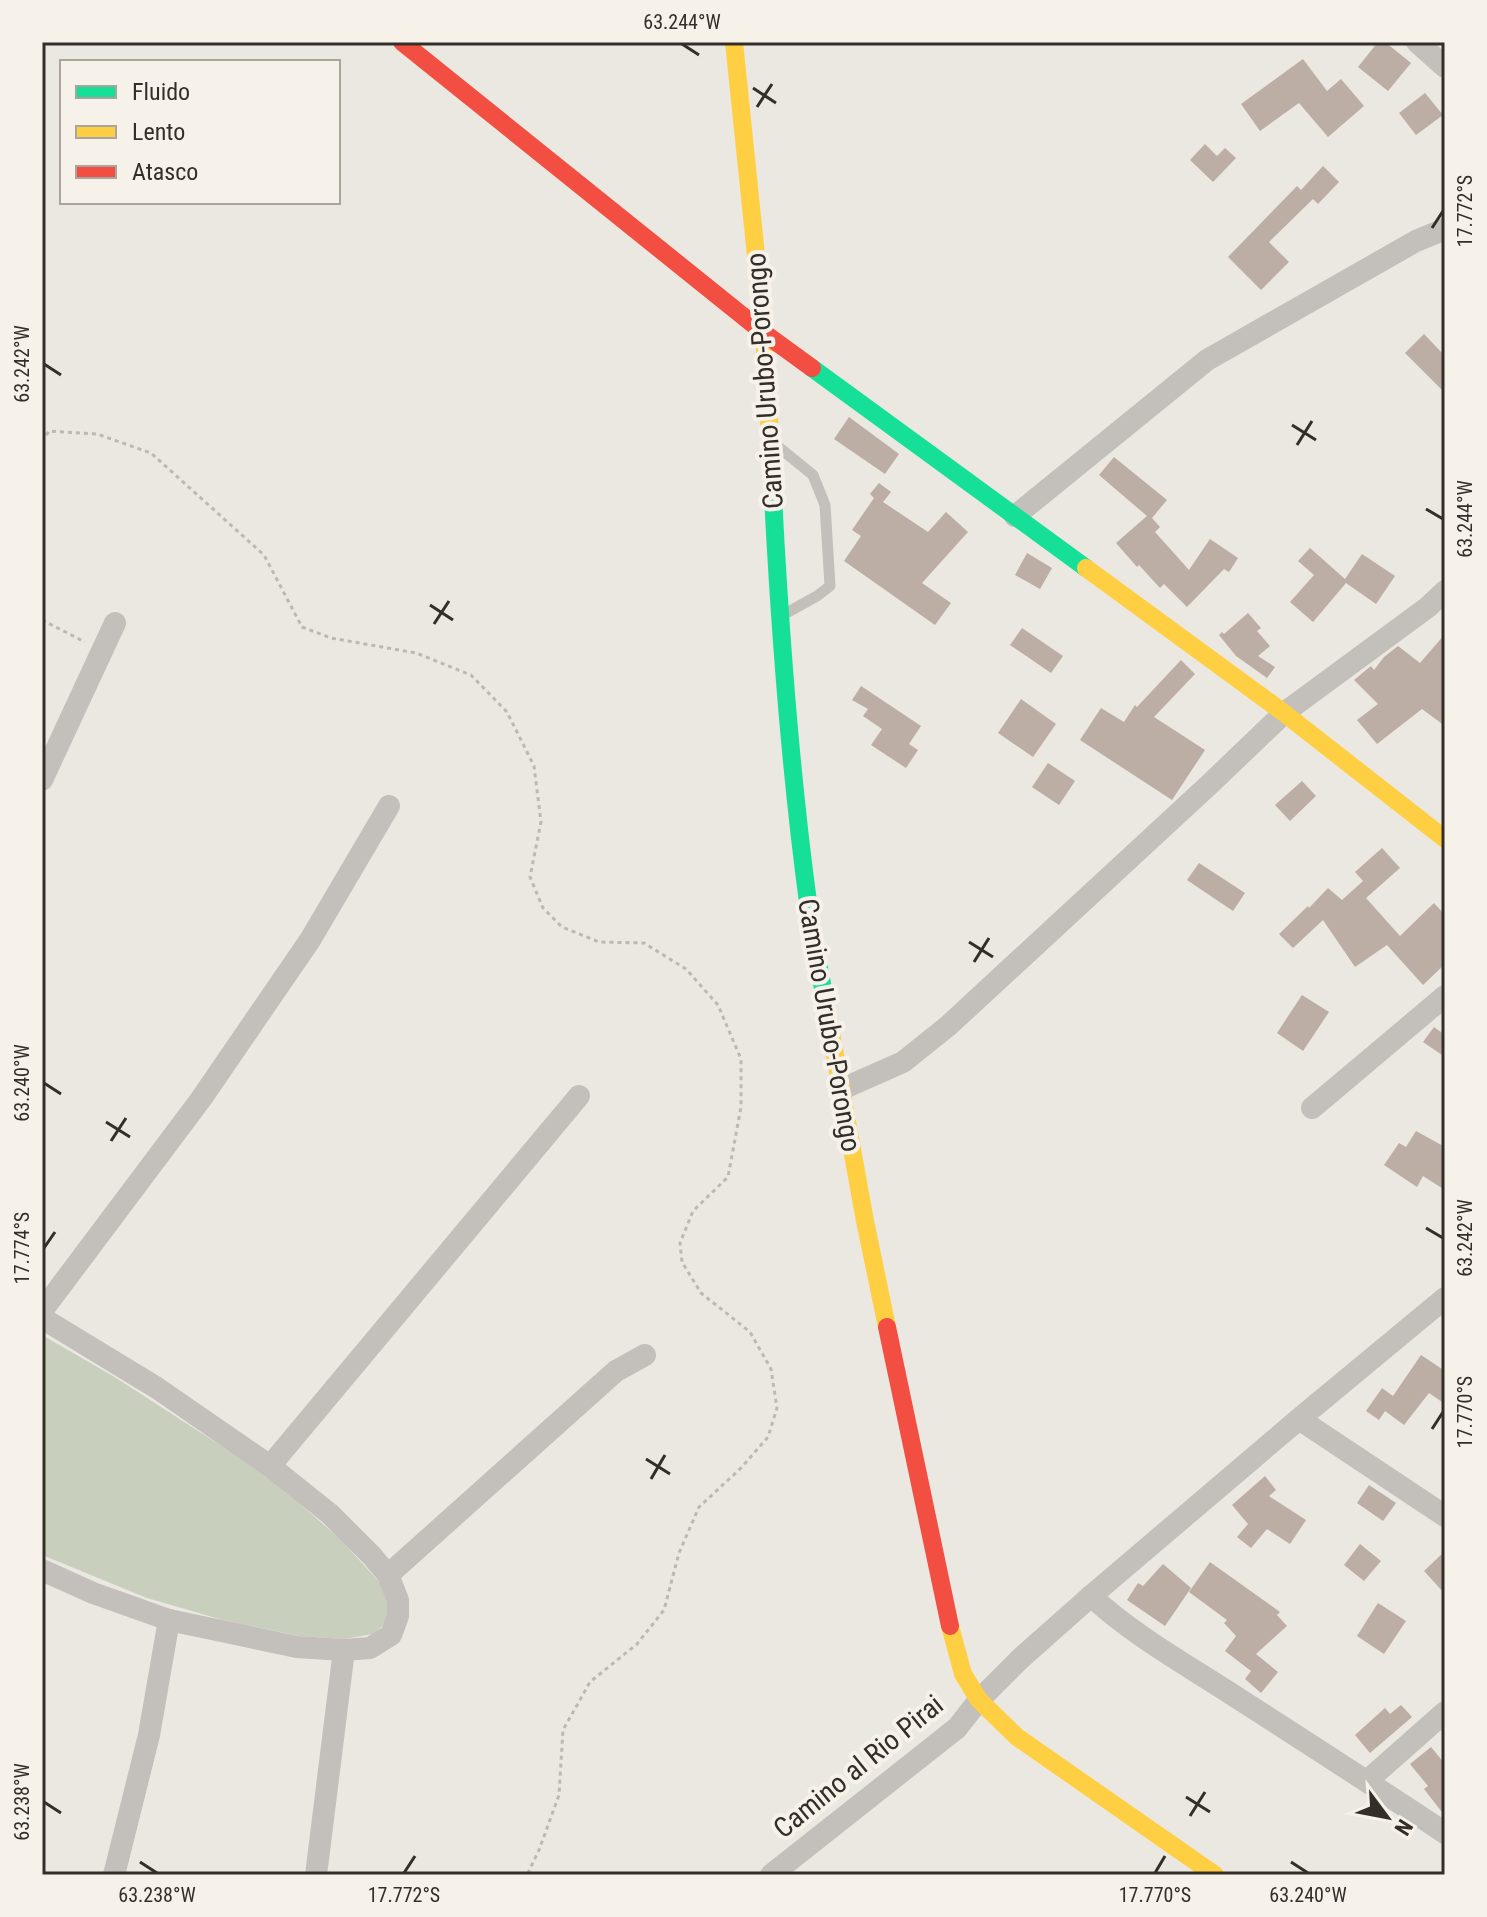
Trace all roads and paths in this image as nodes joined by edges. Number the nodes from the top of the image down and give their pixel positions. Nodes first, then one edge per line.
1 (402, 42) edge
2 (734, 42) edge
3 (1417, 42) edge
4 (1445, 67) edge
5 (1445, 229) edge
6 (764, 333) junction
7 (769, 439) junction
8 (42, 442) edge
9 (1015, 516) junction
10 (1445, 591) edge
11 (779, 617) junction
12 (42, 620) edge
13 (115, 623) dead end
14 (103, 650) junction
15 (1284, 713) junction
16 (42, 780) edge
17 (389, 806) dead end
18 (1445, 839) edge
19 (1445, 996) edge
20 (842, 1089) junction
21 (579, 1096) dead end
22 (1312, 1108) dead end
23 (1445, 1298) edge
24 (42, 1311) edge
25 (42, 1318) edge
26 (645, 1355) dead end
27 (1299, 1419) junction
28 (270, 1466) junction
29 (1445, 1516) edge
30 (42, 1570) edge
31 (388, 1575) junction
32 (1091, 1596) junction
33 (169, 1620) junction
34 (344, 1650) junction
35 (979, 1700) junction
36 (1445, 1712) edge
37 (1367, 1781) junction
38 (1445, 1833) edge
39 (114, 1875) edge
40 (316, 1875) edge
41 (527, 1875) edge
42 (771, 1875) edge
43 (1215, 1875) edge

1 - 6 main road
2 - 6 main road, Camino Urubo-Porongo
3 - 4 street
5 - 9 street
6 - 7 main road, Camino Urubo-Porongo
6 - 9 main road
7 - 11 main road, Camino Urubo-Porongo
7 - 11 lane
8 - 41 path
9 - 15 main road
10 - 15 street
11 - 20 main road, Camino Urubo-Porongo
12 - 14 path
13 - 14 street
14 - 16 street
15 - 18 main road
15 - 20 street
17 - 24 street
19 - 22 street
20 - 35 main road, Camino Urubo-Porongo
21 - 28 street
23 - 27 street, Camino al Rio Pirai
25 - 28 street
26 - 31 street
27 - 29 street
27 - 32 street, Camino al Rio Pirai
28 - 31 street
30 - 33 street
31 - 34 street
32 - 35 street, Camino al Rio Pirai
32 - 37 street
33 - 34 street
33 - 39 street
34 - 40 street
35 - 42 street, Camino al Rio Pirai
35 - 43 main road, Camino Urubo-Porongo
36 - 37 street
37 - 38 street

